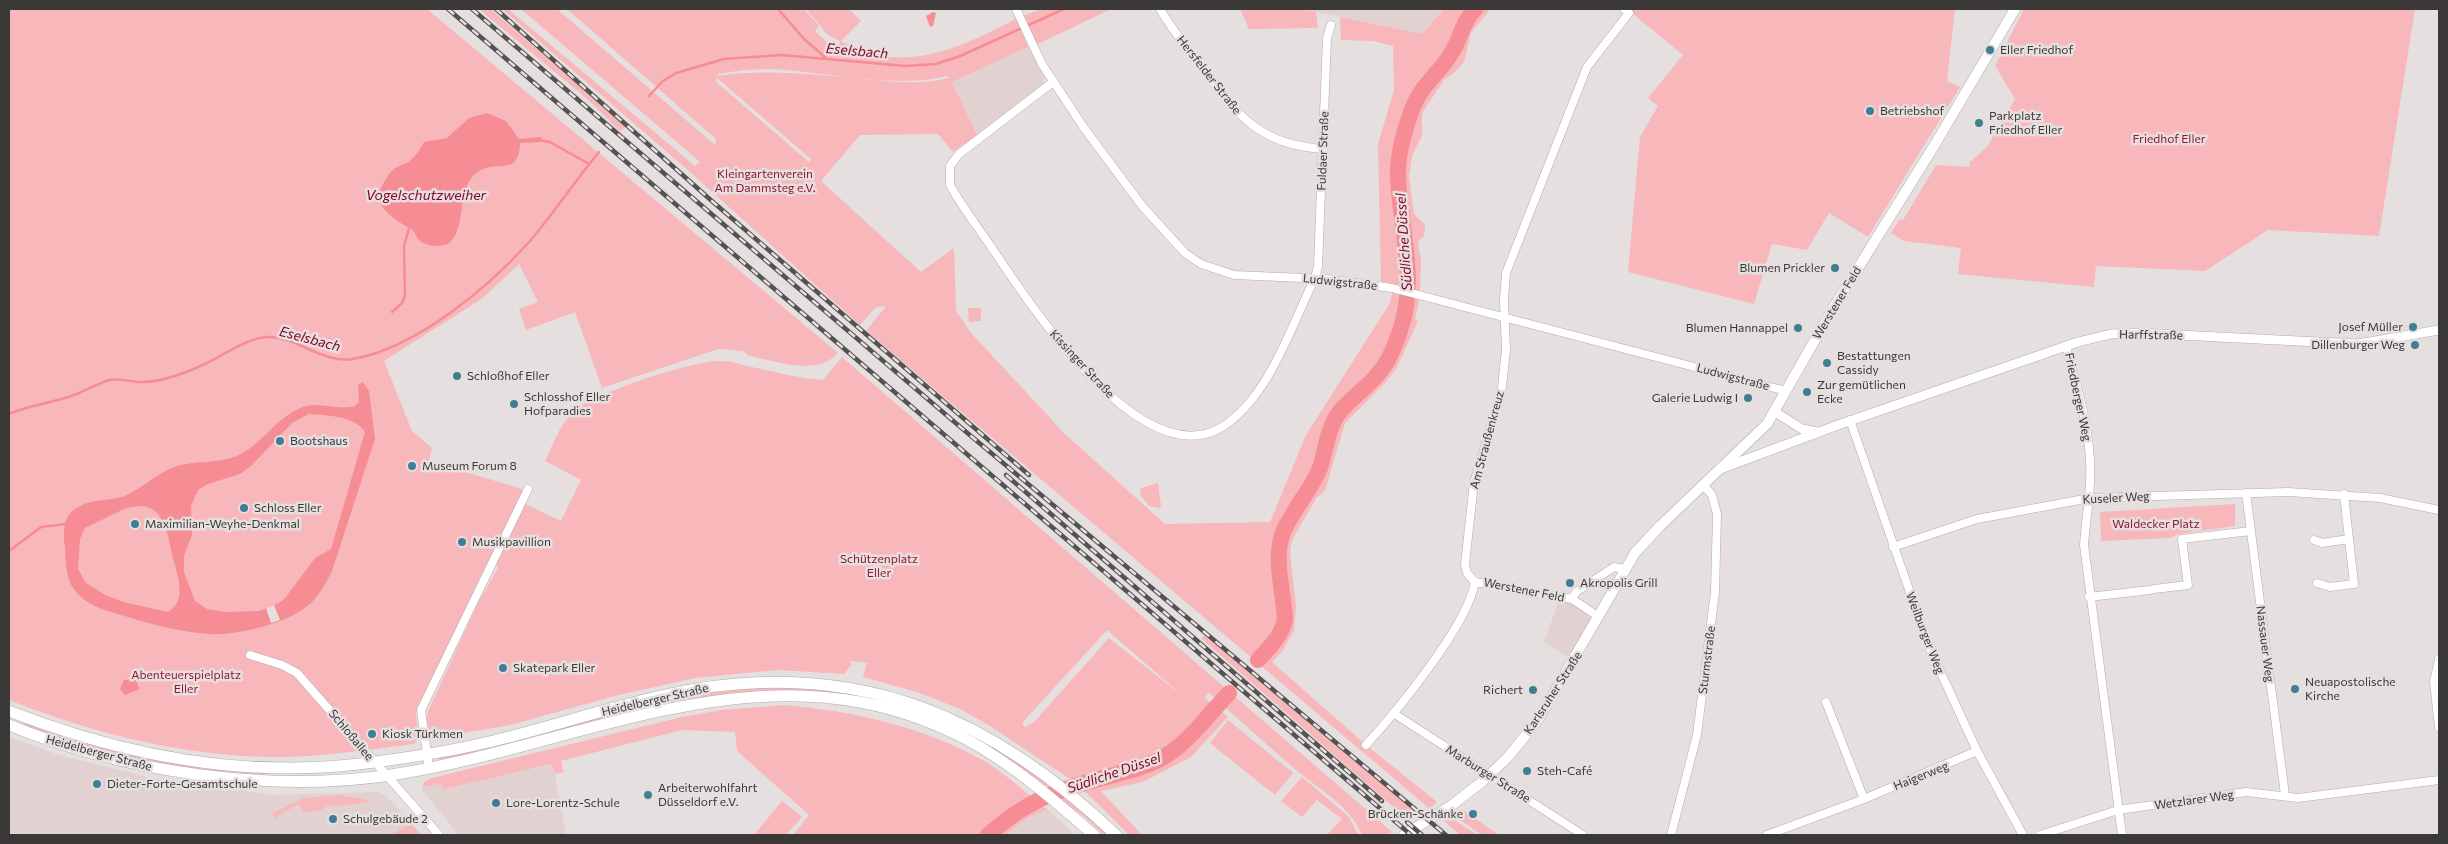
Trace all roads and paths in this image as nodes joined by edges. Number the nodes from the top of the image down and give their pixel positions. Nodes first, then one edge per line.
1 (1016, 9) edge
2 (1160, 9) edge
3 (1624, 9) edge
4 (2014, 9) edge
5 (1331, 25) dead end
6 (1053, 82) junction
7 (1323, 149) junction
8 (1315, 278) junction
9 (1505, 318) junction
10 (2439, 330) edge
11 (2066, 346) junction
12 (1786, 391) junction
13 (1775, 412) junction
14 (1850, 420) junction
15 (1817, 432) junction
16 (1720, 469) junction
17 (1703, 485) junction
18 (528, 489) dead end
19 (2246, 493) junction
20 (2344, 494) junction
21 (2090, 498) junction
22 (2439, 510) edge
23 (2251, 531) junction
24 (2349, 538) junction
25 (2314, 540) dead end
26 (1893, 547) junction
27 (1624, 569) junction
28 (1475, 582) junction
29 (2317, 583) dead end
30 (2089, 597) junction
31 (1572, 600) junction
32 (1599, 617) junction
33 (250, 654) dead end
34 (2439, 659) edge
35 (1826, 702) dead end
36 (9, 711) edge
37 (1393, 713) junction
38 (9, 725) edge
39 (2439, 727) edge
40 (1366, 745) dead end
41 (1977, 751) junction
42 (426, 754) junction
43 (374, 762) junction
44 (429, 768) junction
45 (1490, 775) junction
46 (387, 776) junction
47 (2439, 780) edge
48 (2285, 795) junction
49 (1864, 799) junction
50 (2118, 810) junction
51 (439, 835) edge
52 (1094, 835) edge
53 (1116, 835) edge
54 (1404, 835) edge
55 (1583, 835) edge
56 (1671, 835) edge
57 (1767, 835) edge
58 (2023, 835) edge
59 (2040, 835) edge
60 (2122, 835) edge

1 - 6 street, Ludwigstraße
2 - 7 street, Hersfelder Straße
3 - 9 street, Am Straußenkreuz
4 - 12 main road, Werstener Feld
5 - 7 street, Fuldaer Straße
6 - 8 street, Ludwigstraße
6 - 8 street, Kissinger Straße
7 - 8 street, Fuldaer Straße
8 - 9 street, Ludwigstraße
9 - 12 street, Ludwigstraße
9 - 28 street, Am Straußenkreuz
10 - 11 street, Harffstraße
11 - 14 street, Harffstraße
11 - 21 street, Friedberger Weg
12 - 13 main road, Werstener Feld
13 - 15 street
13 - 16 main road, Werstener Feld
14 - 15 street, Harffstraße
14 - 26 street, Weilburger Weg
15 - 16 street, Harffstraße
16 - 17 main road, Werstener Feld
17 - 27 main road, Werstener Feld
17 - 56 street, Sturmstraße
18 - 42 street
19 - 20 street, Kuseler Weg
19 - 21 street, Kuseler Weg
19 - 23 street, Nassauer Weg
20 - 22 street, Kuseler Weg
20 - 24 street
21 - 26 street, Kuseler Weg
21 - 30 street, Friedberger Weg
23 - 30 street
23 - 48 street, Nassauer Weg
24 - 25 street
24 - 29 street
26 - 41 street, Weilburger Weg
27 - 31 street, Werstener Feld
27 - 32 main road, Werstener Feld
28 - 31 street, Werstener Feld
28 - 37 street
30 - 50 street, Friedberger Weg
31 - 32 street, Werstener Feld
32 - 45 main road, Karlsruher Straße
33 - 43 street, Schloßallee
34 - 39 street
35 - 49 street
36 - 43 main road, Heidelberger Straße
37 - 40 street
37 - 45 street, Marburger Straße
38 - 46 main road, Heidelberger Straße
41 - 49 street, Haigerweg
41 - 58 street, Weilburger Weg
42 - 43 main road, Heidelberger Straße
42 - 44 street
42 - 53 main road, Heidelberger Straße
43 - 46 street, Schloßallee
44 - 46 main road, Heidelberger Straße
44 - 52 main road, Heidelberger Straße
45 - 54 main road, Karlsruher Straße
45 - 55 street, Marburger Straße
46 - 51 street, Schloßallee
47 - 48 street, Wetzlarer Weg
48 - 50 street, Wetzlarer Weg
49 - 57 street, Haigerweg
50 - 59 street, Wetzlarer Weg
50 - 60 street, Friedberger Weg

